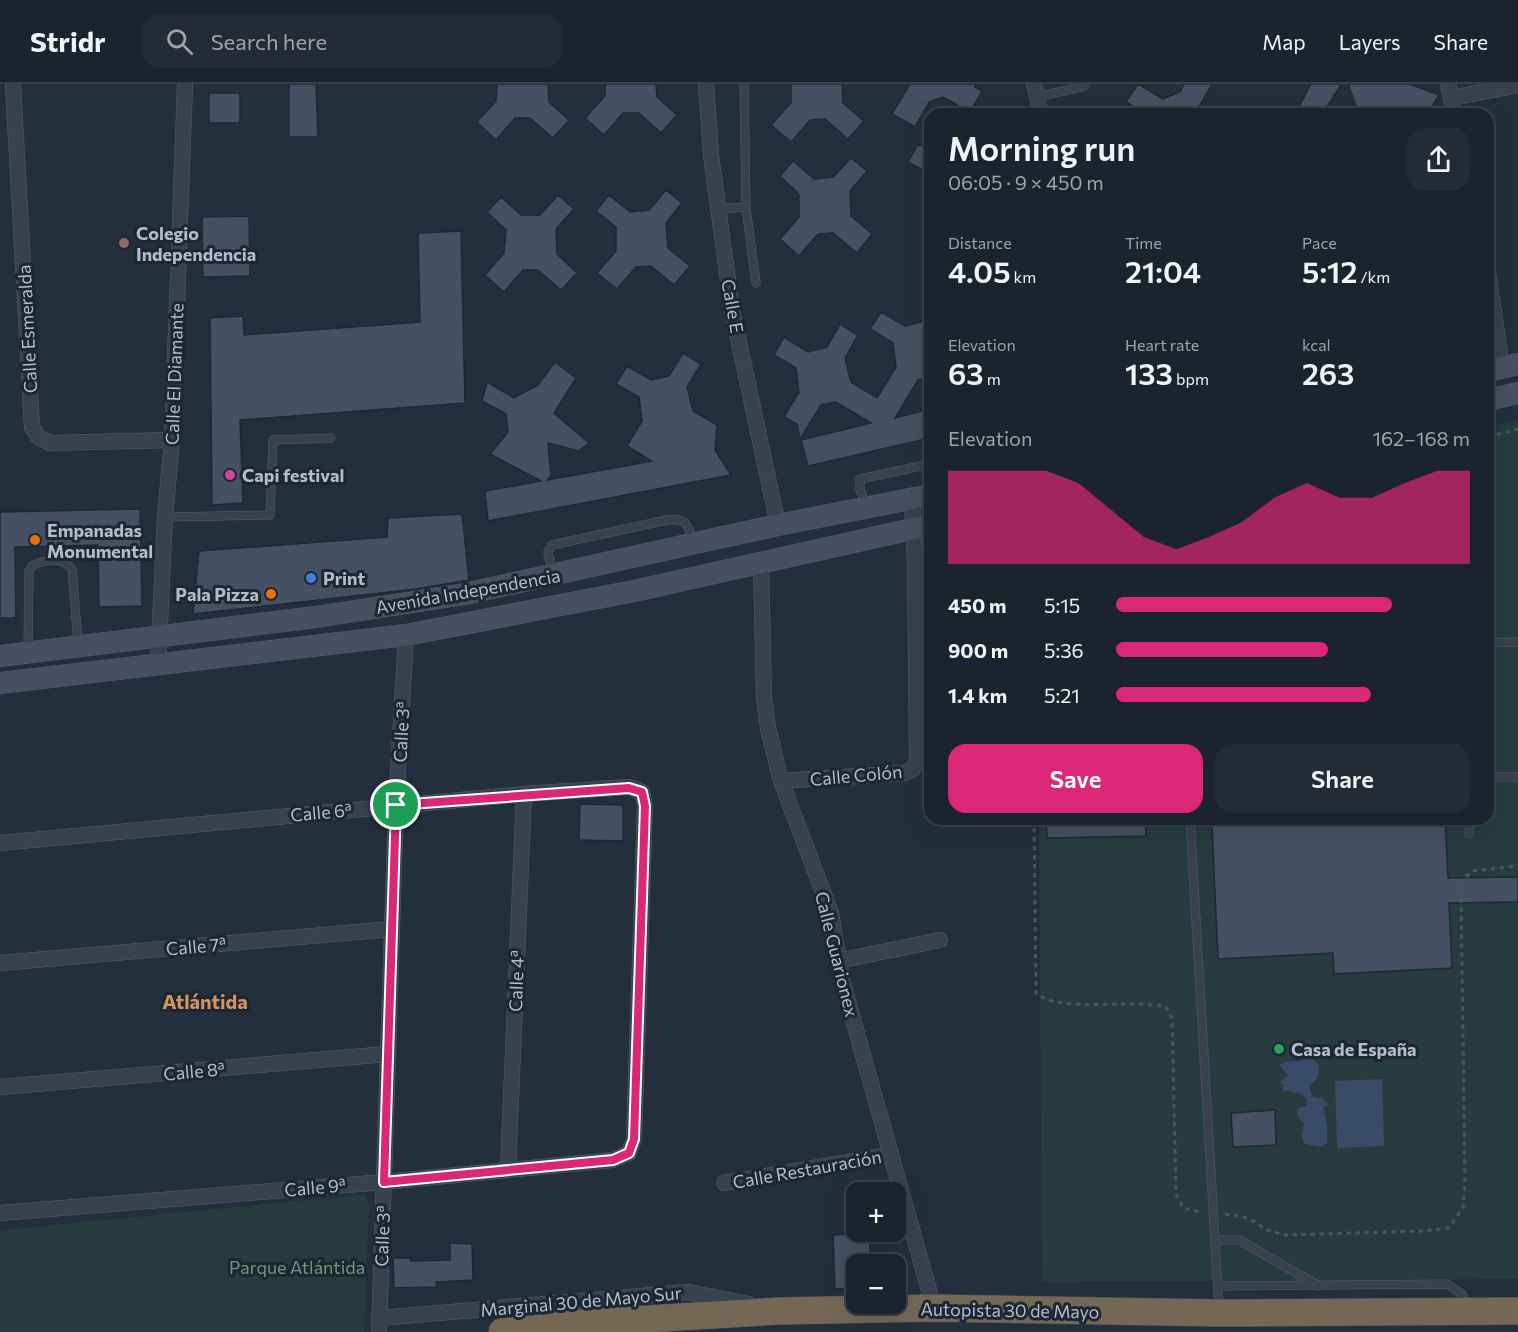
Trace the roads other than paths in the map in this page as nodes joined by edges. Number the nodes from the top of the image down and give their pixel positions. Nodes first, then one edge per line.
1 (13, 84) edge
2 (184, 84) edge
3 (706, 84) edge
4 (744, 84) edge
5 (1518, 85) edge
6 (1084, 86) dead end
7 (1035, 91) edge
8 (1450, 91) edge
9 (1039, 108) edge
10 (1453, 108) edge
11 (746, 207) junction
12 (718, 209) junction
13 (756, 283) dead end
14 (1494, 310) edge
15 (1503, 368) edge
16 (1518, 393) edge
17 (1494, 399) edge
18 (331, 438) dead end
19 (172, 440) junction
20 (924, 465) edge
21 (921, 497) edge
22 (867, 509) junction
23 (165, 517) junction
24 (778, 525) junction
25 (922, 527) edge
26 (695, 544) junction
27 (761, 562) junction
28 (552, 577) junction
29 (159, 636) junction
30 (406, 636) junction
31 (1518, 642) edge
32 (1494, 643) edge
33 (78, 646) junction
34 (28, 652) junction
35 (0, 656) edge
36 (158, 664) junction
37 (0, 683) edge
38 (1494, 777) edge
39 (1518, 777) edge
40 (781, 781) junction
41 (524, 794) junction
42 (396, 805) junction
43 (1190, 825) edge
44 (1470, 825) edge
45 (1470, 834) dead end
46 (0, 843) edge
47 (392, 929) junction
48 (940, 940) dead end
49 (838, 961) junction
50 (0, 963) edge
51 (388, 1054) junction
52 (0, 1087) edge
53 (629, 1153) joint
54 (891, 1155) junction
55 (508, 1168) junction
56 (384, 1182) junction
57 (724, 1183) dead end
58 (0, 1213) edge
59 (1216, 1239) junction
60 (1218, 1286) junction
61 (1319, 1286) junction
62 (934, 1308) junction
63 (780, 1311) junction
64 (1470, 1311) junction
65 (1518, 1311) edge
66 (1219, 1313) junction
67 (379, 1325) edge
68 (502, 1332) edge

1 - 19 street, Calle Esmeralda
2 - 19 street, Calle El Diamante
3 - 12 street, Calle E
4 - 11 lane
5 - 8 street
6 - 7 lane
7 - 9 street
8 - 10 street
11 - 12 lane
11 - 13 lane
12 - 24 street, Calle E
14 - 15 street
16 - 17 main road
18 - 23 lane
19 - 23 street, Calle El Diamante
20 - 22 lane
21 - 22 main road, Avenida Independencia
21 - 25 street, Calle Colón
22 - 24 main road, Avenida Independencia
23 - 29 street, Calle El Diamante
24 - 26 main road, Avenida Independencia
25 - 27 main road, Avenida Independencia
25 - 40 street, Calle Colón
26 - 28 main road, Avenida Independencia
26 - 28 lane
27 - 30 main road, Avenida Independencia
27 - 40 street, Calle Guarionex
28 - 29 main road, Avenida Independencia
29 - 33 main road, Avenida Independencia
29 - 36 street, Calle El Diamante
30 - 36 main road, Avenida Independencia
30 - 42 street, Calle 3ª
31 - 32 lane
33 - 34 main road, Avenida Independencia
33 - 34 lane
34 - 35 main road, Avenida Independencia
36 - 37 main road, Avenida Independencia
38 - 39 lane
40 - 49 street, Calle Guarionex
41 - 42 street, Calle 6ª
41 - 53 street, Calle 6ª
41 - 55 street, Calle 4ª
42 - 46 street, Calle 6ª
42 - 47 street, Calle 3ª
43 - 59 lane
44 - 45 lane
47 - 50 street, Calle 7ª
47 - 51 street, Calle 3ª
48 - 49 street
49 - 54 street, Calle Guarionex
51 - 52 street, Calle 8ª
51 - 56 street, Calle 3ª
53 - 55 street, Calle 9ª
54 - 57 street, Calle Restauración
54 - 62 street, Calle Guarionex
55 - 56 street, Calle 9ª
56 - 58 street, Calle 9ª
56 - 67 street, Calle 3ª
59 - 60 lane
59 - 61 lane
60 - 61 lane
60 - 66 lane
61 - 64 lane
62 - 63 highway, Autopista 30 de Mayo
62 - 66 highway, Autopista 30 de Mayo
63 - 67 street, Marginal 30 de Mayo Sur
63 - 68 highway, Autopista 30 de Mayo
64 - 65 highway, Autopista 30 de Mayo
64 - 66 highway, Autopista 30 de Mayo

